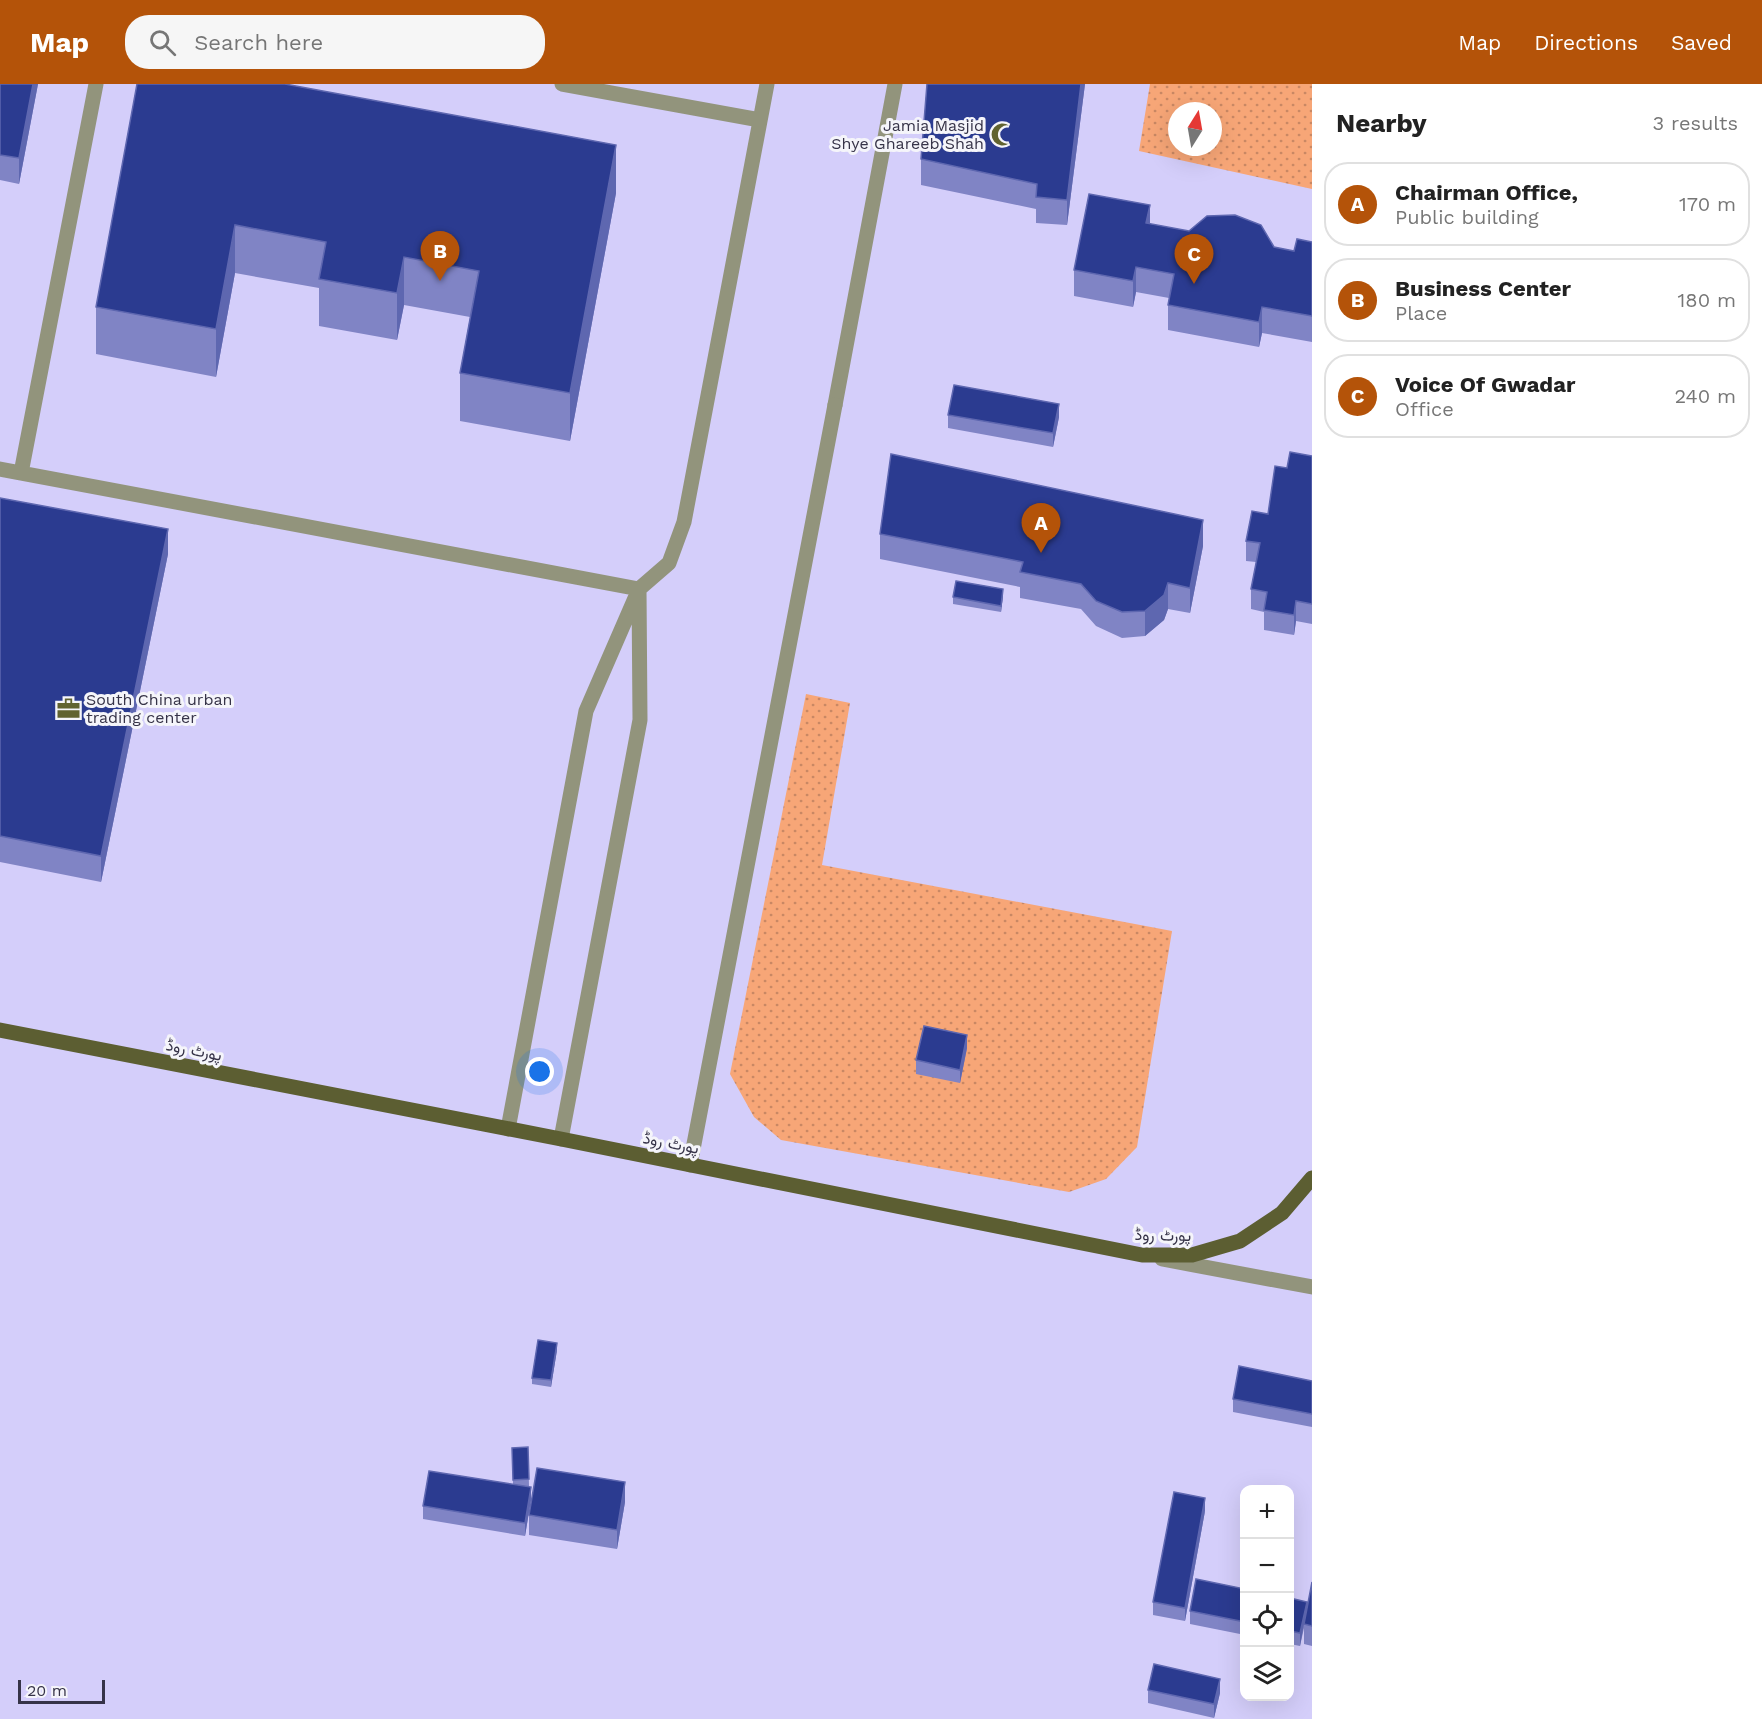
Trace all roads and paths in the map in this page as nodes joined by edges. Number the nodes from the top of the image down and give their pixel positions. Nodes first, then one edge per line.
1 (96, 84) edge
2 (562, 84) edge
3 (767, 84) edge
4 (895, 84) edge
5 (760, 120) junction
6 (0, 469) edge
7 (21, 473) junction
8 (639, 590) junction
9 (0, 1030) edge
10 (508, 1129) junction
11 (561, 1139) junction
12 (690, 1165) junction
13 (1312, 1178) edge
14 (1142, 1255) junction
15 (1312, 1287) edge

1 - 7 street
2 - 5 street
3 - 5 street
4 - 12 street
5 - 8 street
6 - 7 street
7 - 8 street
8 - 10 street
8 - 11 street
9 - 10 main road, پورٹ روڈ
10 - 11 main road, پورٹ روڈ
11 - 12 main road, پورٹ روڈ
12 - 14 main road, پورٹ روڈ
13 - 14 main road, پورٹ روڈ
14 - 15 street

